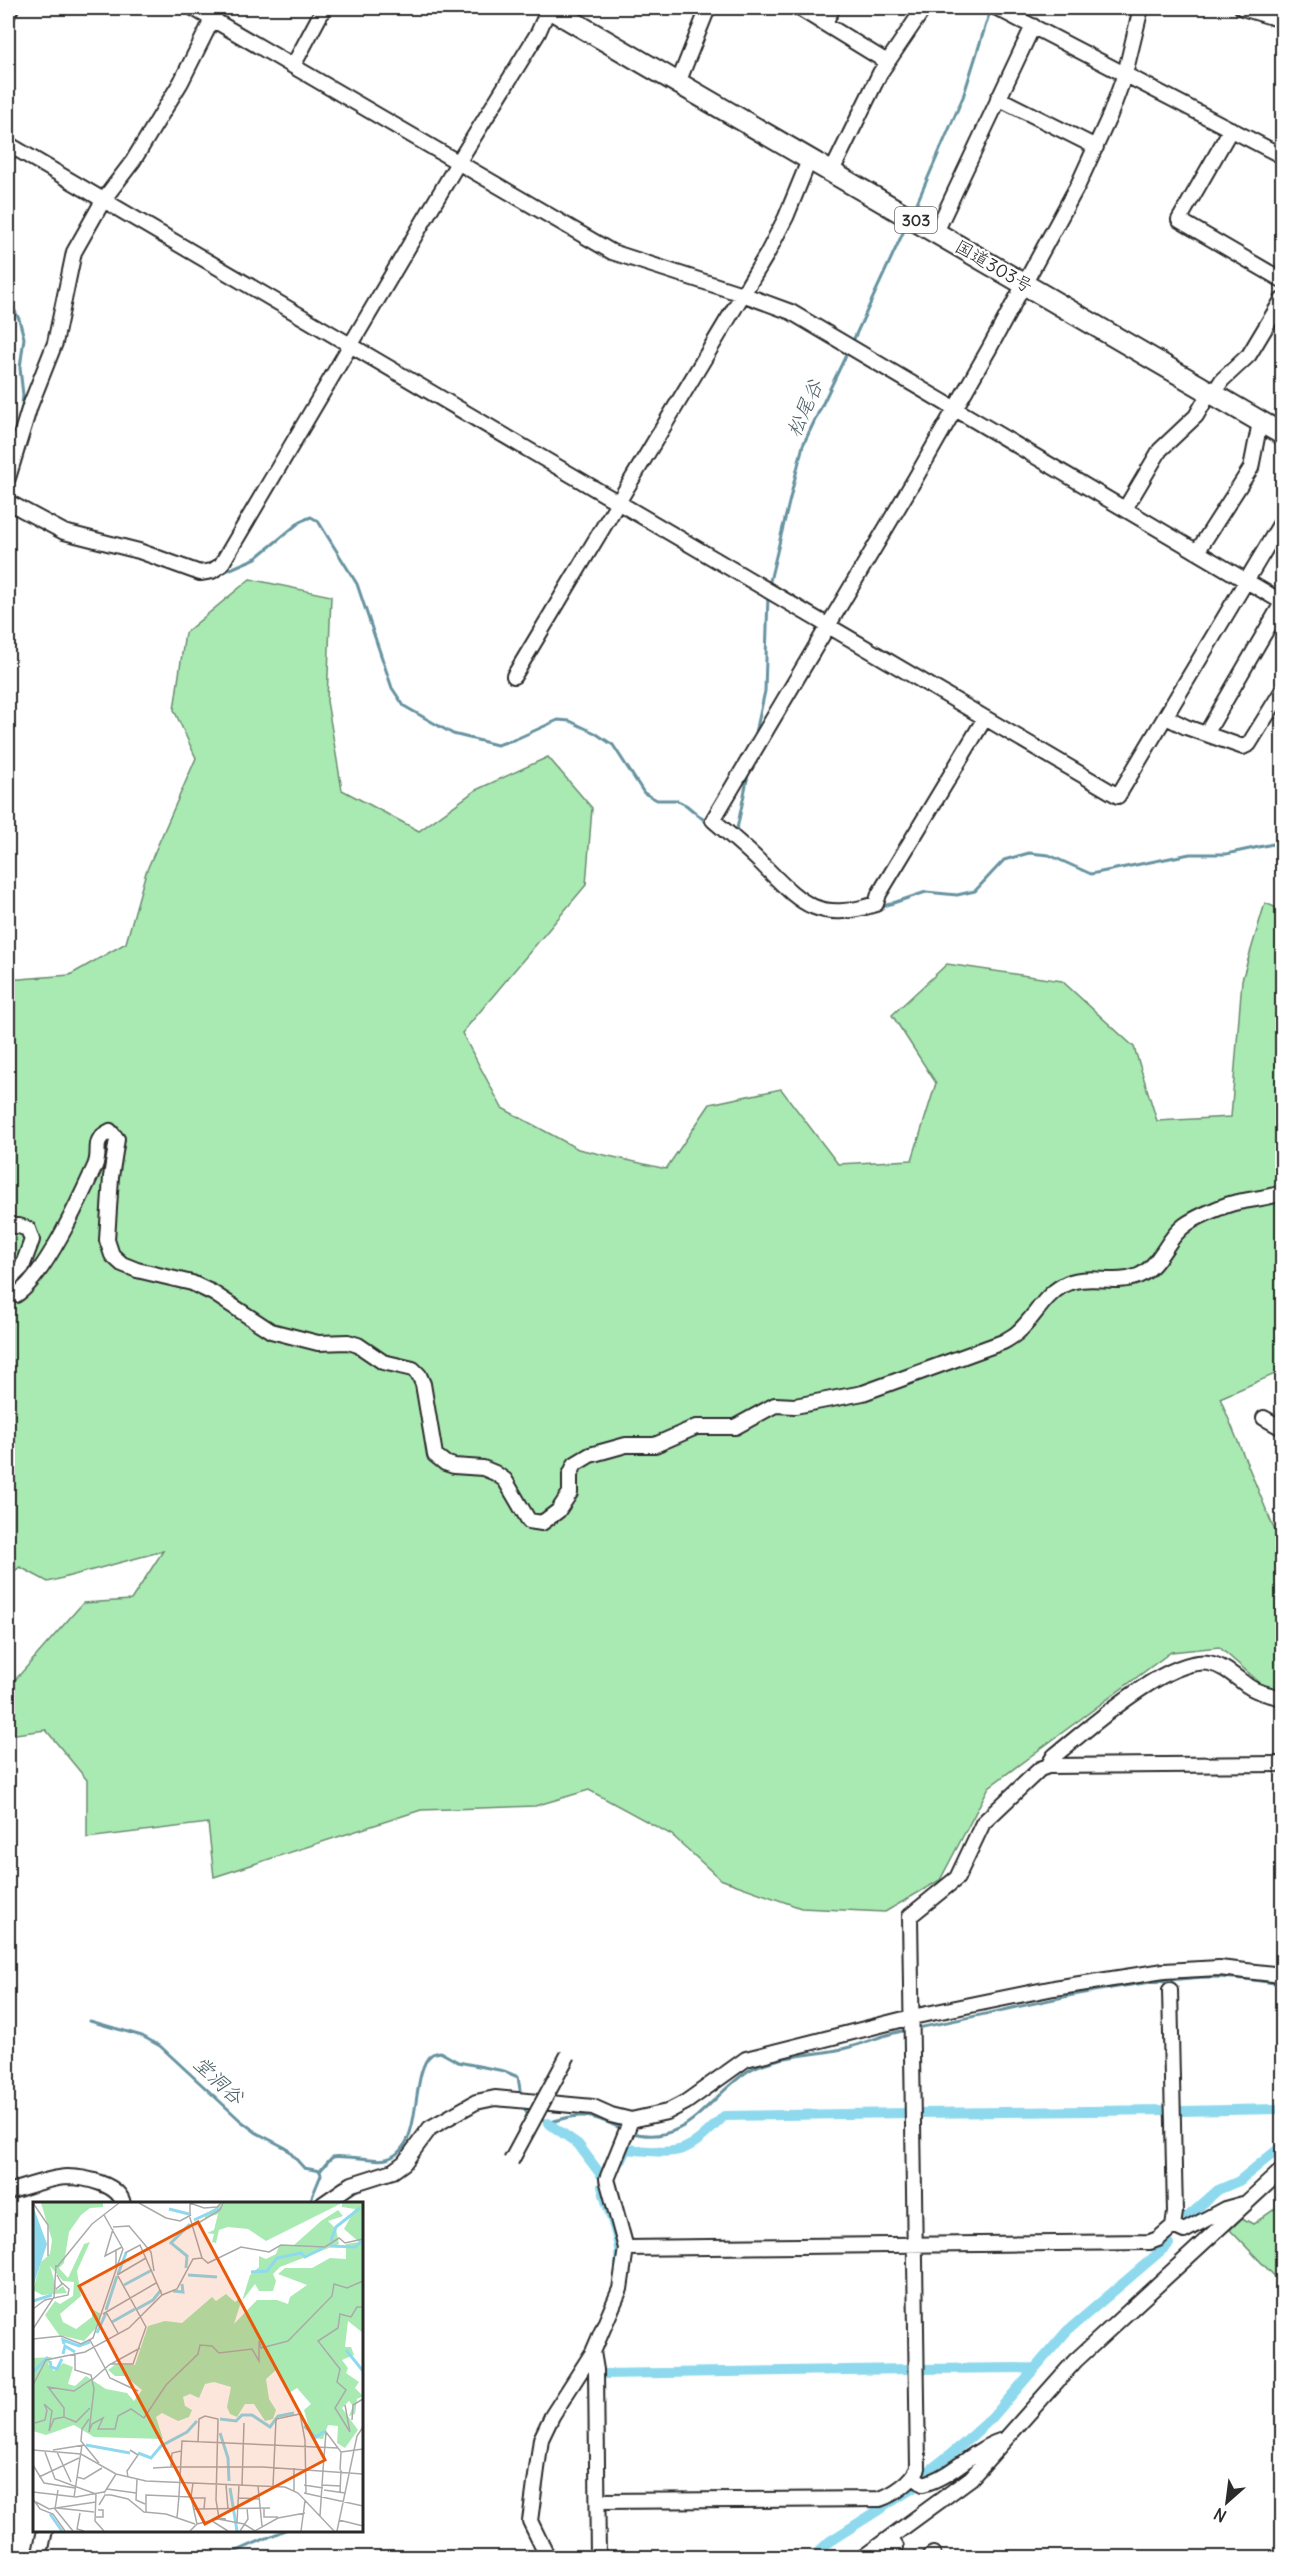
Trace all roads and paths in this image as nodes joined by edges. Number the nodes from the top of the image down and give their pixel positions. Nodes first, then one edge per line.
1 (11, 8) edge
2 (194, 8) edge
3 (324, 8) edge
4 (549, 8) edge
5 (708, 8) edge
6 (800, 8) edge
7 (833, 8) edge
8 (924, 8) edge
9 (997, 8) edge
10 (1141, 8) edge
11 (1242, 8) edge
12 (215, 13) edge
13 (8, 14) edge
14 (1282, 20) edge
15 (825, 22) junction
16 (1033, 26) junction
17 (887, 62) junction
18 (293, 66) junction
19 (1125, 74) junction
20 (678, 83) junction
21 (998, 99) junction
22 (1231, 129) junction
23 (8, 144) edge
24 (1096, 147) junction
25 (1282, 156) edge
26 (810, 158) junction
27 (459, 161) junction
28 (832, 171) junction
29 (104, 199) junction
30 (936, 232) junction
31 (1282, 280) edge
32 (1024, 284) junction
33 (742, 294) junction
34 (1282, 300) edge
35 (351, 345) junction
36 (1212, 393) junction
37 (955, 409) junction
38 (1260, 422) junction
39 (1282, 434) edge
40 (8, 478) edge
41 (8, 502) edge
42 (617, 502) junction
43 (1125, 509) junction
44 (1282, 520) edge
45 (1197, 552) junction
46 (1246, 581) junction
47 (1282, 603) edge
48 (827, 625) junction
49 (514, 676) dead end
50 (1282, 691) edge
51 (1166, 717) junction
52 (985, 718) junction
53 (1206, 734) junction
54 (1282, 1193) edge
55 (8, 1226) edge
56 (8, 1281) edge
57 (8, 1292) edge
58 (1264, 1418) dead end
59 (1282, 1428) edge
60 (1282, 1698) edge
61 (1282, 1764) edge
62 (1048, 1766) junction
63 (1282, 1975) edge
64 (1170, 1990) dead end
65 (912, 2018) junction
66 (568, 2055) dead end
67 (631, 2120) junction
68 (511, 2161) dead end
69 (1282, 2170) edge
70 (8, 2192) edge
71 (123, 2202) edge
72 (326, 2202) edge
73 (1245, 2204) junction
74 (1173, 2226) junction
75 (914, 2244) junction
76 (626, 2248) junction
77 (593, 2352) junction
78 (1004, 2440) junction
79 (914, 2477) junction
80 (597, 2501) junction
81 (45, 2532) edge
82 (897, 2547) edge
83 (39, 2558) edge
84 (548, 2558) edge
85 (598, 2558) edge
86 (862, 2558) edge
87 (881, 2558) edge

1 - 13 street
2 - 12 street
3 - 18 street
4 - 20 highway, 国道303号 / 303
4 - 27 street
5 - 20 street
6 - 15 street
7 - 15 street
8 - 17 street
9 - 16 street
10 - 19 street
11 - 14 street
12 - 18 street
12 - 29 street
15 - 17 street
16 - 19 street
16 - 21 street
17 - 28 street
18 - 27 street
19 - 22 street
19 - 24 street
20 - 26 highway, 国道303号 / 303
21 - 24 street
21 - 30 street
22 - 25 street
22 - 31 street
23 - 29 street
24 - 32 street
26 - 28 highway, 国道303号 / 303
26 - 33 street
27 - 33 street
27 - 35 street
28 - 30 highway, 国道303号 / 303
29 - 35 street
29 - 40 street
30 - 32 highway, 国道303号 / 303
32 - 36 highway, 国道303号 / 303
32 - 37 street
33 - 37 street
33 - 42 street
34 - 36 street
35 - 41 street
35 - 42 street
36 - 38 highway, 国道303号 / 303
36 - 43 street
37 - 43 street
37 - 48 street
38 - 39 highway, 国道303号 / 303
38 - 45 street
42 - 48 street
42 - 49 street
43 - 45 street
44 - 46 street
45 - 46 street
46 - 47 street
46 - 51 street
47 - 53 street
48 - 52 street
48 - 52 street
50 - 53 street
51 - 52 street
51 - 53 street
54 - 57 street
55 - 56 street
58 - 59 street
60 - 62 street
61 - 62 street
62 - 65 street
63 - 65 street
64 - 74 street
65 - 67 street
65 - 75 street
66 - 68 street, bridge
67 - 72 street
67 - 76 street
69 - 73 street
70 - 71 street
73 - 74 street
73 - 78 street
74 - 75 street
75 - 76 street
75 - 79 street
76 - 77 street
77 - 80 street
77 - 84 street
78 - 79 street
78 - 82 street
79 - 80 street
80 - 85 street
81 - 83 street
82 - 86 street
82 - 87 street

